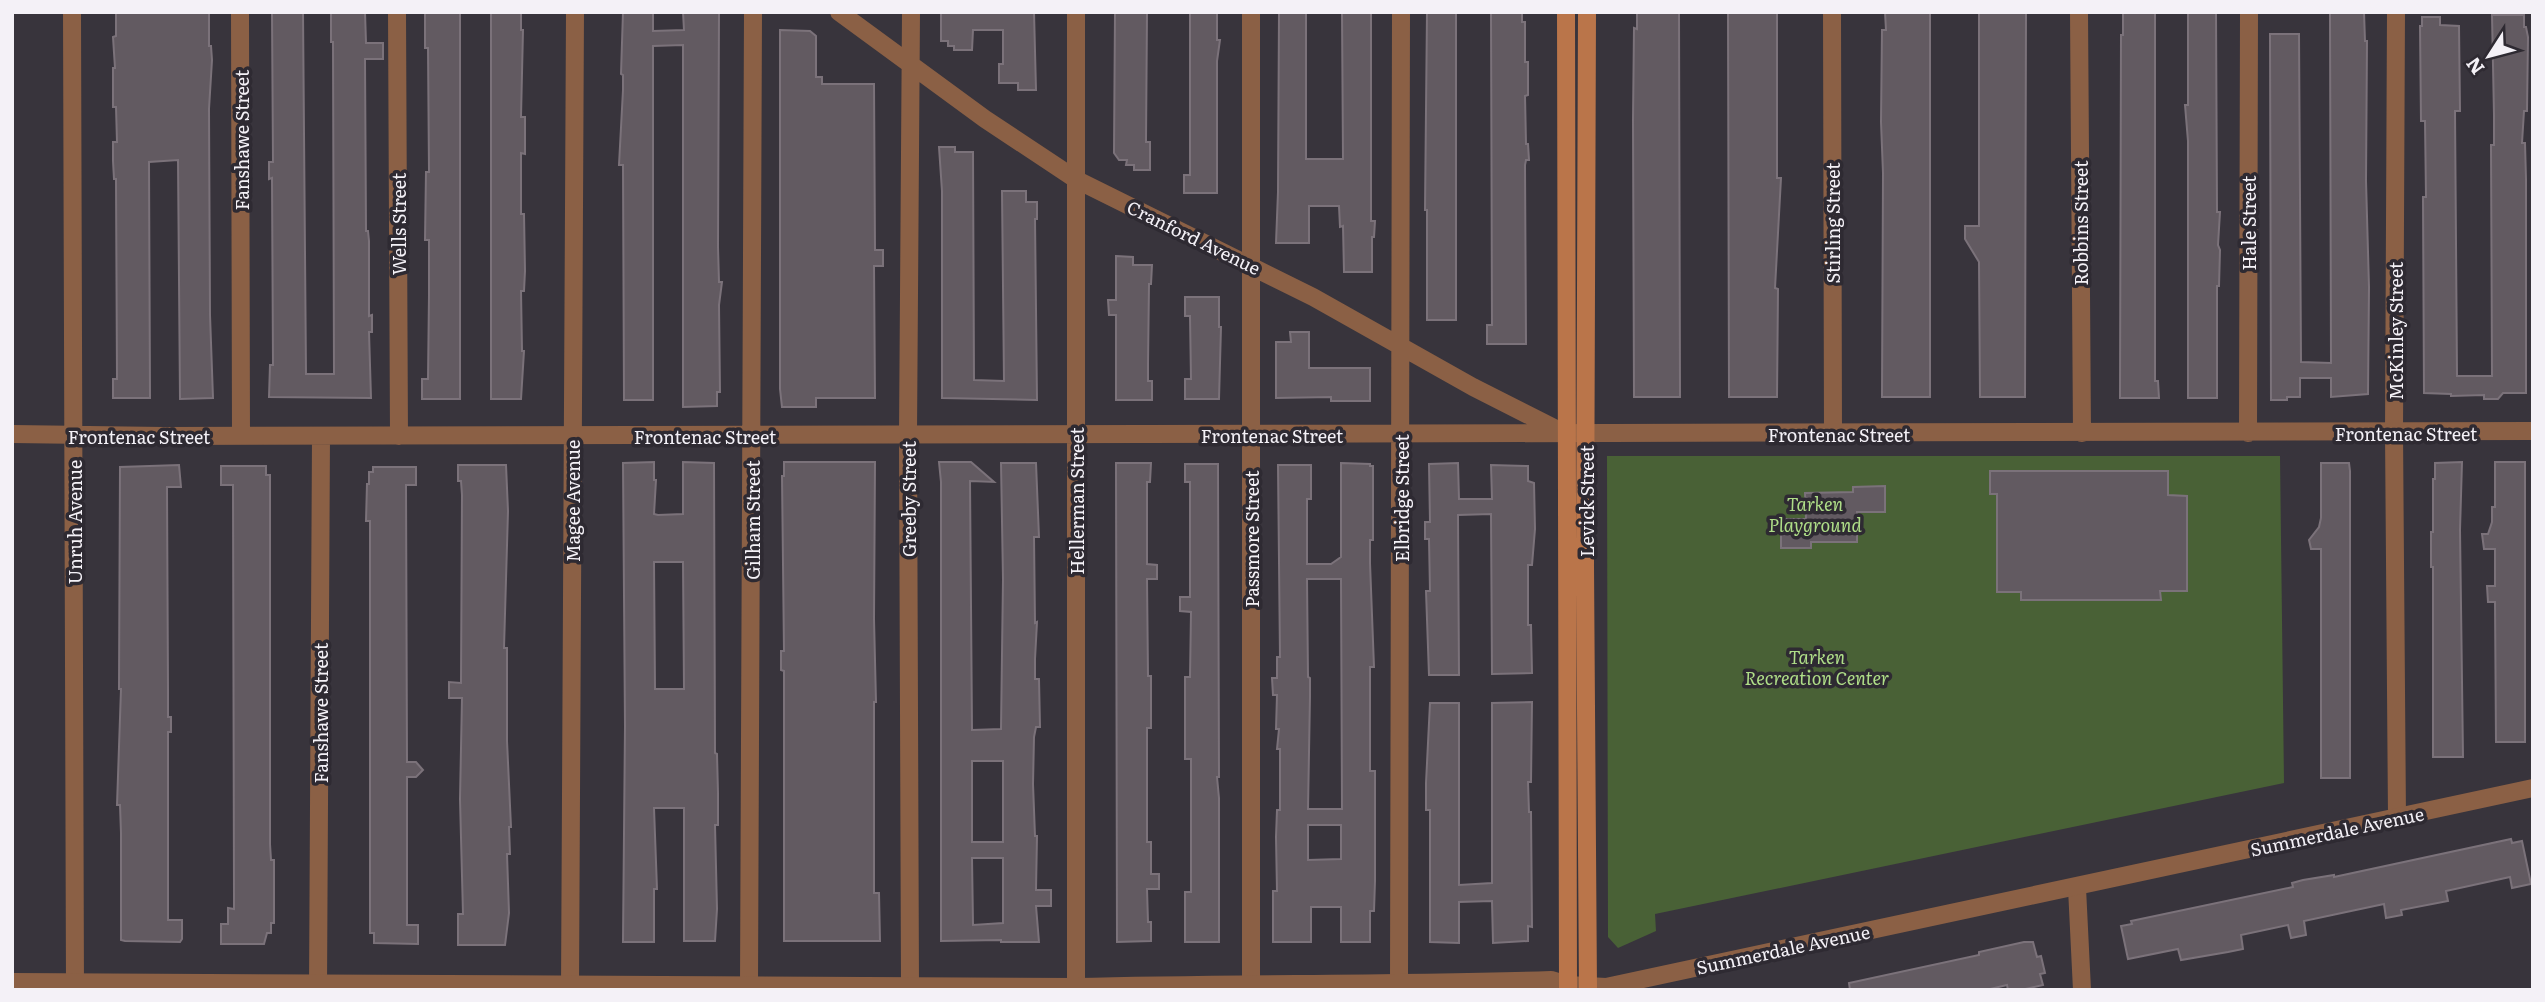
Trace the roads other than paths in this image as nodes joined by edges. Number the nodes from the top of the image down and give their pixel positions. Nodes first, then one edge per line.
1 (72, 12) edge
2 (240, 12) edge
3 (397, 12) edge
4 (575, 12) edge
5 (753, 12) edge
6 (839, 12) edge
7 (911, 12) edge
8 (1076, 12) edge
9 (1251, 12) edge
10 (1401, 12) edge
11 (1566, 12) edge
12 (1587, 12) edge
13 (1832, 12) edge
14 (2079, 12) edge
15 (2249, 12) edge
16 (2396, 12) edge
17 (911, 65) junction
18 (1566, 118) junction
19 (1587, 119) junction
20 (1077, 180) junction
21 (1252, 265) junction
22 (1402, 346) junction
23 (2533, 431) edge
24 (2082, 433) junction
25 (2248, 433) junction
26 (2395, 433) junction
27 (12, 434) edge
28 (1567, 434) junction
29 (1586, 434) junction
30 (1833, 434) junction
31 (753, 435) junction
32 (908, 435) junction
33 (1076, 435) junction
34 (1252, 435) junction
35 (1401, 435) junction
36 (74, 436) junction
37 (241, 436) junction
38 (321, 436) junction
39 (398, 436) junction
40 (573, 436) junction
41 (2533, 788) edge
42 (2397, 818) junction
43 (2077, 888) junction
44 (12, 982) edge
45 (1251, 983) junction
46 (749, 985) junction
47 (1399, 985) junction
48 (75, 986) edge
49 (570, 986) edge
50 (318, 987) edge
51 (909, 987) junction
52 (1326, 987) edge
53 (827, 988) edge
54 (1076, 988) edge
55 (1568, 988) edge
56 (1588, 988) edge
57 (2082, 990) edge

1 - 36 street, Unruh Avenue
2 - 37 street, Fanshawe Street
3 - 39 street, Wells Street
4 - 40 street, Magee Avenue
5 - 31 street, Gilham Street
6 - 17 street, Cranford Avenue
7 - 17 street, Greeby Street
8 - 20 street, Hellerman Street
9 - 21 street, Passmore Street
10 - 22 street, Elbridge Street
11 - 18 main road, Levick Street
12 - 19 main road, Levick Street
13 - 30 street, Stirling Street
14 - 24 street, Robbins Street
15 - 25 street, Hale Street
16 - 26 street, McKinley Street
17 - 20 street, Cranford Avenue
17 - 32 street, Greeby Street
18 - 19 main road
18 - 28 main road, Levick Street
19 - 29 main road, Levick Street
20 - 21 street, Cranford Avenue
20 - 33 street, Hellerman Street
21 - 22 street, Cranford Avenue
21 - 34 street, Passmore Street
22 - 28 street, Cranford Avenue
22 - 35 street, Elbridge Street
23 - 26 street, Frontenac Street
24 - 25 street, Frontenac Street
24 - 30 street, Frontenac Street
25 - 26 street, Frontenac Street
26 - 42 street, McKinley Street
27 - 36 street, Frontenac Street
28 - 29 street, Frontenac Street
28 - 35 street, Frontenac Street
28 - 55 main road, Levick Street
29 - 30 street, Frontenac Street
29 - 56 main road, Levick Street
31 - 32 street, Frontenac Street
31 - 40 street, Frontenac Street
31 - 46 street, Gilham Street
32 - 33 street, Frontenac Street
32 - 51 street, Greeby Street
33 - 34 street, Frontenac Street
33 - 54 street, Hellerman Street
34 - 35 street, Frontenac Street
34 - 45 street, Passmore Street
35 - 47 street, Elbridge Street
36 - 37 street, Frontenac Street
36 - 48 street, Unruh Avenue
37 - 38 street, Frontenac Street
38 - 39 street, Frontenac Street
38 - 50 street, Fanshawe Street
39 - 40 street, Frontenac Street
40 - 49 street, Magee Avenue
41 - 42 street, Summerdale Avenue
42 - 43 street, Summerdale Avenue
43 - 56 street, Summerdale Avenue
43 - 57 street
44 - 48 street, Summerdale Avenue
45 - 52 street, Summerdale Avenue
45 - 54 street, Summerdale Avenue
46 - 49 street, Summerdale Avenue
46 - 53 street, Summerdale Avenue
47 - 52 street, Summerdale Avenue
47 - 55 street, Summerdale Avenue
48 - 50 street, Summerdale Avenue
49 - 50 street, Summerdale Avenue
51 - 53 street, Summerdale Avenue
51 - 54 street, Summerdale Avenue
55 - 56 street, Summerdale Avenue

